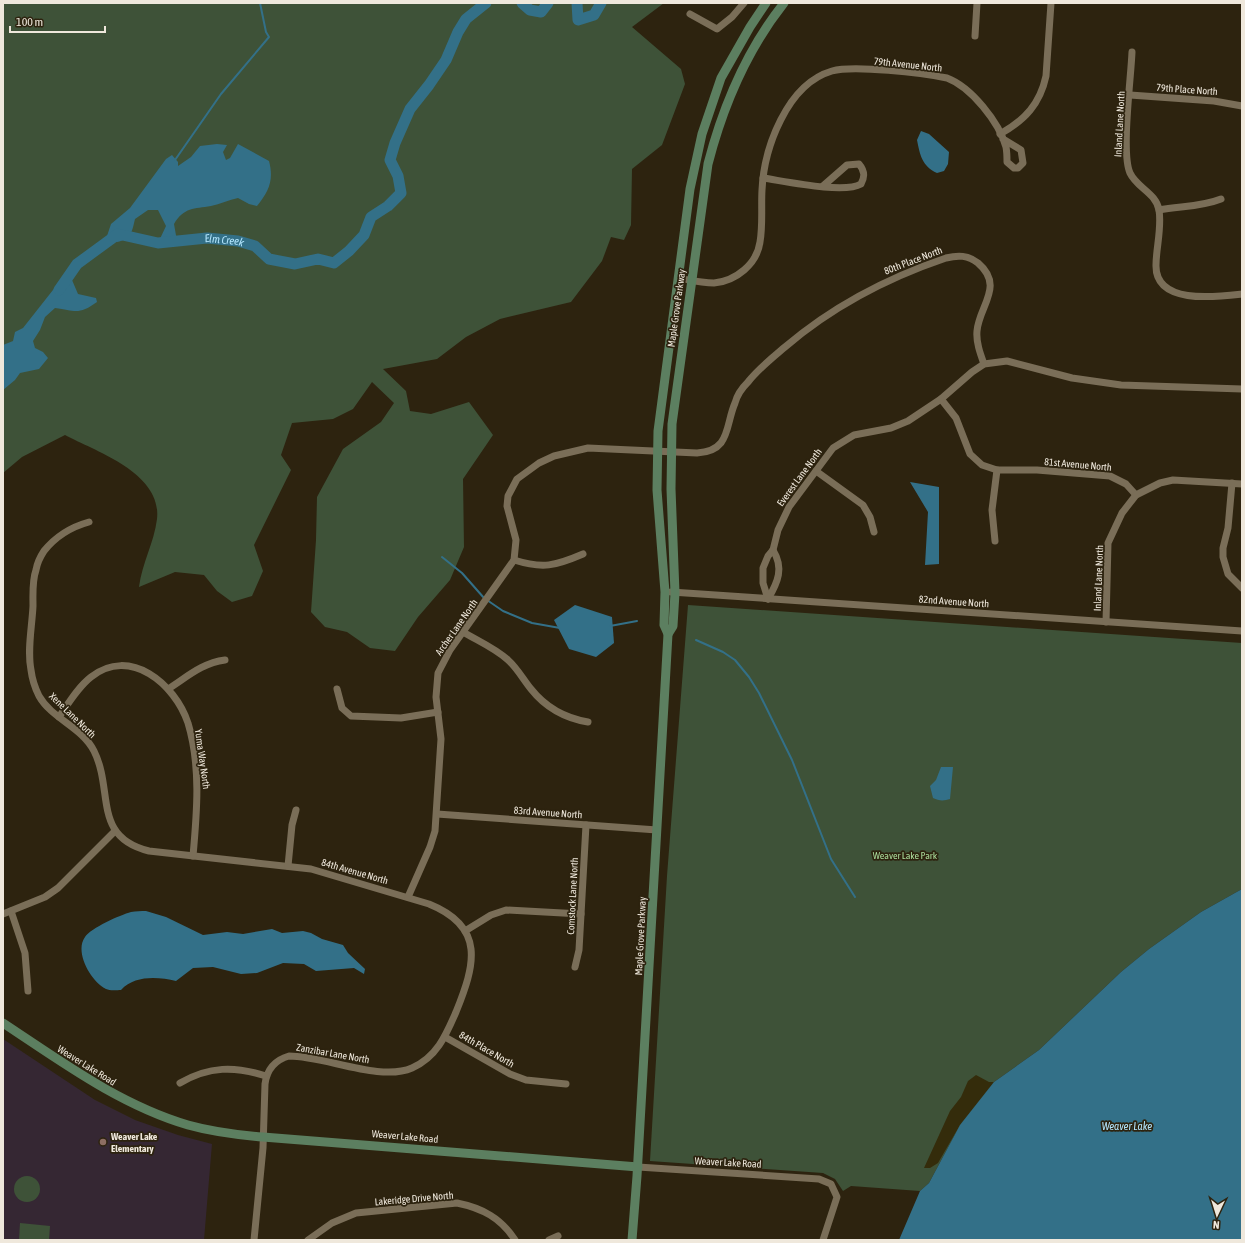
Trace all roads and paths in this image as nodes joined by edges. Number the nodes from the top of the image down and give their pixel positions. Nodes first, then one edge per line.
1 (744, 3) edge
2 (766, 3) edge
3 (784, 3) edge
4 (977, 3) edge
5 (1051, 3) edge
6 (690, 14) dead end
7 (975, 36) dead end
8 (1132, 52) dead end
9 (1130, 95) junction
10 (1242, 106) edge
11 (763, 178) junction
12 (823, 186) junction
13 (1221, 199) dead end
14 (1159, 210) junction
15 (678, 278) junction
16 (691, 280) junction
17 (1242, 294) edge
18 (984, 364) junction
19 (1242, 389) edge
20 (941, 399) junction
21 (657, 451) junction
22 (670, 451) junction
23 (997, 470) junction
24 (816, 471) junction
25 (1232, 483) junction
26 (1242, 484) edge
27 (1136, 496) junction
28 (89, 522) dead end
29 (874, 532) dead end
30 (995, 541) dead end
31 (773, 550) junction
32 (583, 554) dead end
33 (514, 560) junction
34 (1242, 588) edge
35 (665, 592) junction
36 (675, 593) junction
37 (768, 599) junction
38 (1106, 622) junction
39 (1242, 631) edge
40 (463, 632) junction
41 (668, 634) junction
42 (225, 660) dead end
43 (168, 689) junction
44 (337, 689) dead end
45 (438, 712) junction
46 (58, 717) junction
47 (588, 722) dead end
48 (296, 810) dead end
49 (437, 814) junction
50 (586, 825) junction
51 (657, 830) junction
52 (115, 831) junction
53 (193, 856) junction
54 (288, 866) junction
55 (408, 898) junction
56 (11, 911) junction
57 (3, 914) edge
58 (581, 914) junction
59 (465, 931) junction
60 (575, 967) dead end
61 (28, 991) dead end
62 (3, 1024) edge
63 (445, 1036) junction
64 (266, 1076) junction
65 (180, 1083) dead end
66 (566, 1084) dead end
67 (263, 1137) junction
68 (638, 1167) junction
69 (558, 1236) dead end
70 (254, 1240) edge
71 (308, 1240) edge
72 (515, 1240) edge
73 (550, 1240) edge
74 (632, 1240) edge
75 (823, 1240) edge

1 - 6 street
2 - 15 main road, Maple Grove Parkway
3 - 16 main road, Maple Grove Parkway
4 - 7 street
5 - 11 street, 79th Avenue North
8 - 9 street, Inland Lane North
9 - 10 street, 79th Place North
9 - 14 street, Inland Lane North
11 - 12 street
11 - 16 street
12 - 12 street
13 - 14 street
14 - 17 street
15 - 16 street
15 - 21 main road, Maple Grove Parkway
16 - 22 main road, Maple Grove Parkway
18 - 19 street
18 - 20 street, Everest Lane North
18 - 22 street, 80th Place North
20 - 23 street, 81st Avenue North
20 - 24 street, Everest Lane North
21 - 22 street, 80th Place North
21 - 33 street, Archer Lane North
21 - 35 main road, Maple Grove Parkway
22 - 36 main road, Maple Grove Parkway
23 - 27 street, 81st Avenue North
23 - 30 street
24 - 29 street
24 - 31 street, Everest Lane North
25 - 26 street
25 - 27 street
25 - 34 street
27 - 38 street, Inland Lane North
28 - 46 street, Xene Lane North
31 - 37 street, Everest Lane North
31 - 37 street
32 - 33 street
33 - 40 street, Archer Lane North
35 - 36 street, 82nd Avenue North
35 - 41 main road, Maple Grove Parkway
36 - 37 street, 82nd Avenue North
36 - 41 main road, Maple Grove Parkway
37 - 38 street, 82nd Avenue North
38 - 39 street, 82nd Avenue North
40 - 45 street, Archer Lane North
40 - 47 street
41 - 51 main road, Maple Grove Parkway
42 - 43 street
43 - 46 street, Yuma Way North
43 - 53 street, Yuma Way North
44 - 45 street
45 - 49 street, Archer Lane North
46 - 52 street, Xene Lane North
48 - 54 street
49 - 50 street, 83rd Avenue North
49 - 55 street, Archer Lane North
50 - 51 street, 83rd Avenue North
50 - 58 street, Comstock Lane North
51 - 68 main road, Maple Grove Parkway
52 - 53 street, 84th Avenue North
52 - 56 street
53 - 54 street, 84th Avenue North
54 - 55 street, 84th Avenue North
55 - 59 street, 84th Avenue North
56 - 57 street
56 - 61 street
58 - 59 street
58 - 60 street, Comstock Lane North
59 - 63 street, Zanzibar Lane North
62 - 67 main road, Weaver Lake Road
63 - 64 street, Zanzibar Lane North
63 - 66 street, 84th Place North
64 - 65 street
64 - 67 street
67 - 68 main road, Weaver Lake Road
67 - 70 street
68 - 74 main road, Maple Grove Parkway
68 - 75 street, Weaver Lake Road
69 - 73 street
71 - 72 street, Lakeridge Drive North

